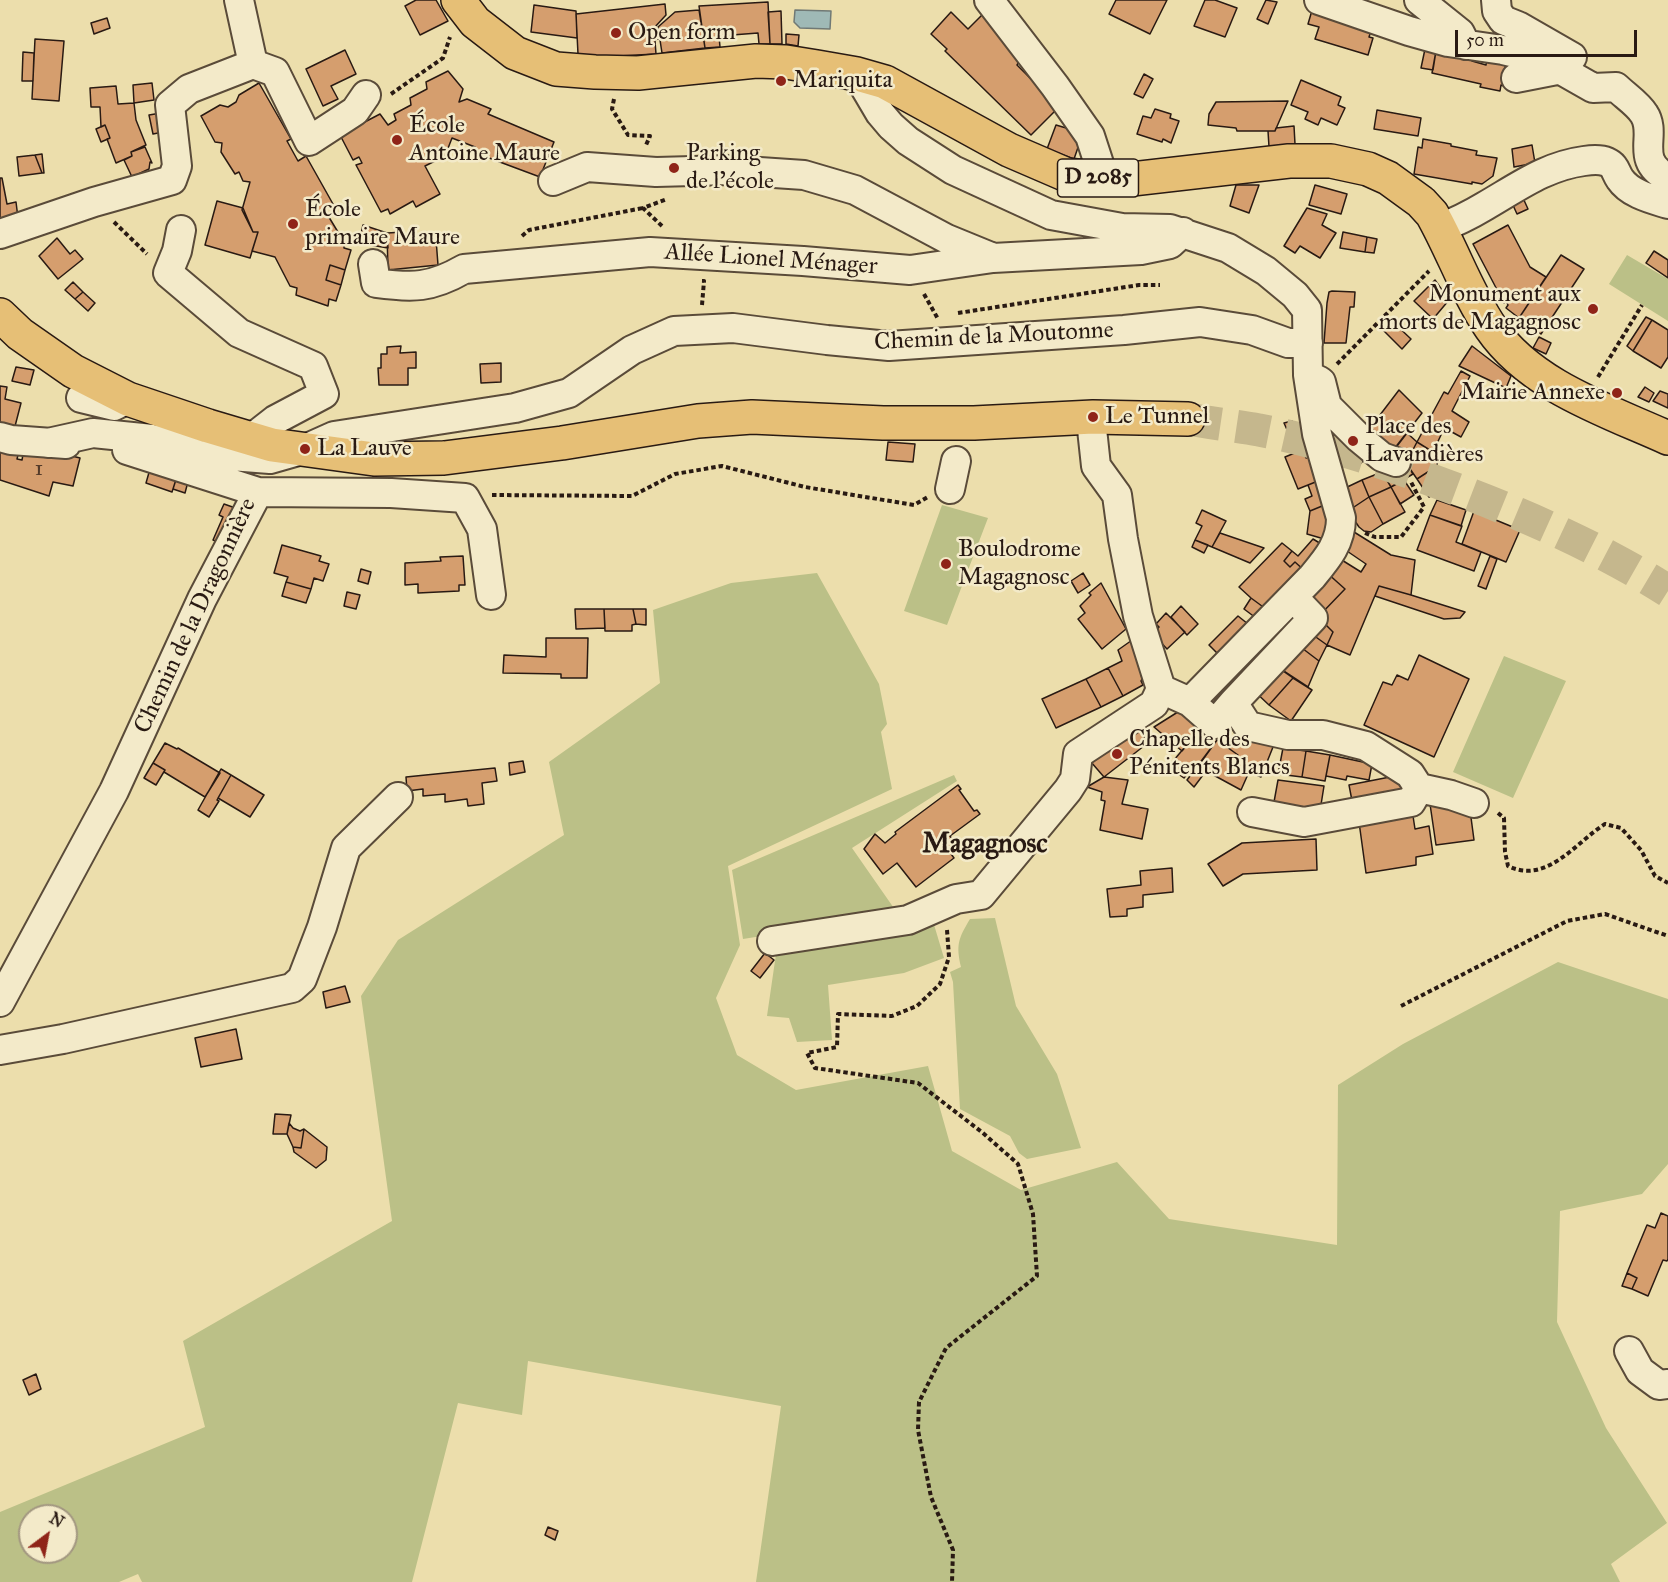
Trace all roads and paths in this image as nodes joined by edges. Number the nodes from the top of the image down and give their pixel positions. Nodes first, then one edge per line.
1 (239, 0) edge
2 (458, 0) edge
3 (989, 0) edge
4 (1319, 0) edge
5 (1419, 0) edge
6 (1496, 0) edge
7 (451, 36) dead end
8 (1466, 45) junction
9 (253, 64) junction
10 (1562, 69) junction
11 (857, 74) junction
12 (1516, 78) dead end
13 (1616, 87) junction
14 (614, 98) dead end
15 (361, 103) joint
16 (1658, 123) edge
17 (643, 152) dead end
18 (1104, 179) junction
19 (553, 181) dead end
20 (670, 198) dead end
21 (1664, 198) edge
22 (94, 202) junction
23 (643, 208) junction
24 (1440, 228) junction
25 (181, 230) dead end
26 (1183, 232) junction
27 (0, 234) edge
28 (520, 238) dead end
29 (993, 258) junction
30 (374, 264) dead end
31 (693, 267) junction
32 (1429, 271) dead end
33 (168, 273) junction
34 (1160, 285) dead end
35 (1642, 305) dead end
36 (953, 314) dead end
37 (0, 315) edge
38 (944, 315) dead end
39 (674, 331) junction
40 (1308, 343) junction
41 (941, 344) junction
42 (1315, 379) junction
43 (1592, 386) dead end
44 (81, 398) dead end
45 (128, 399) junction
46 (1093, 417) junction
47 (1188, 419) tunnel mouth
48 (0, 437) edge
49 (252, 438) junction
50 (1668, 438) edge
51 (48, 443) junction
52 (306, 449) junction
53 (956, 461) joint
54 (1402, 470) joint
55 (950, 489) dead end
56 (258, 492) junction
57 (465, 498) junction
58 (1341, 527) junction
59 (491, 595) dead end
60 (1293, 597) junction
61 (1161, 689) junction
62 (1190, 702) junction
63 (1233, 704) junction
64 (1419, 788) junction
65 (398, 797) dead end
66 (1474, 803) joint
67 (1252, 812) dead end
68 (1668, 883) edge
69 (947, 926) dead end
70 (1668, 936) edge
71 (772, 941) dead end
72 (0, 1002) edge
73 (1401, 1006) dead end
74 (0, 1050) edge
75 (1629, 1351) dead end
76 (1668, 1384) edge
77 (952, 1582) edge

1 - 9 street
2 - 11 main road, D 2085
3 - 18 street
4 - 8 street
5 - 8 street
6 - 13 street
7 - 15 path
8 - 10 street
9 - 15 street
9 - 22 street
10 - 12 street
10 - 13 street
11 - 18 main road, D 2085
11 - 26 street
13 - 16 street
14 - 17 path
16 - 21 street
18 - 24 main road, D 2085
19 - 29 street
20 - 23 path
21 - 24 street
22 - 27 street
22 - 33 path
23 - 28 path
23 - 31 path
24 - 50 main road, D 2085
25 - 33 street
26 - 29 street, Allée Lionel Ménager
26 - 40 street
29 - 31 street, Allée Lionel Ménager
30 - 31 street, Allée Lionel Ménager
31 - 39 path
32 - 42 path
33 - 49 street
34 - 36 path
35 - 43 path
37 - 45 main road
38 - 41 path
39 - 41 street, Chemin de la Moutonne
39 - 52 street, Chemin de la Moutonne
40 - 41 street, Chemin de la Moutonne
40 - 42 street
42 - 54 street
42 - 58 street
44 - 45 street
45 - 49 main road
46 - 47 main road
46 - 52 main road
46 - 61 street
48 - 51 street, Chemin de la Dragonnière
49 - 52 main road
51 - 52 street
51 - 56 street, Chemin de la Dragonnière
53 - 55 street
53 - 57 path
54 - 58 path
56 - 57 street
56 - 72 street, Chemin de la Dragonnière
57 - 59 street
58 - 60 street
60 - 62 street
60 - 63 street
61 - 62 street
61 - 71 street
62 - 63 street
63 - 64 street
64 - 66 street
64 - 67 street
65 - 74 street
66 - 68 path
69 - 77 path
70 - 73 path
75 - 76 street

